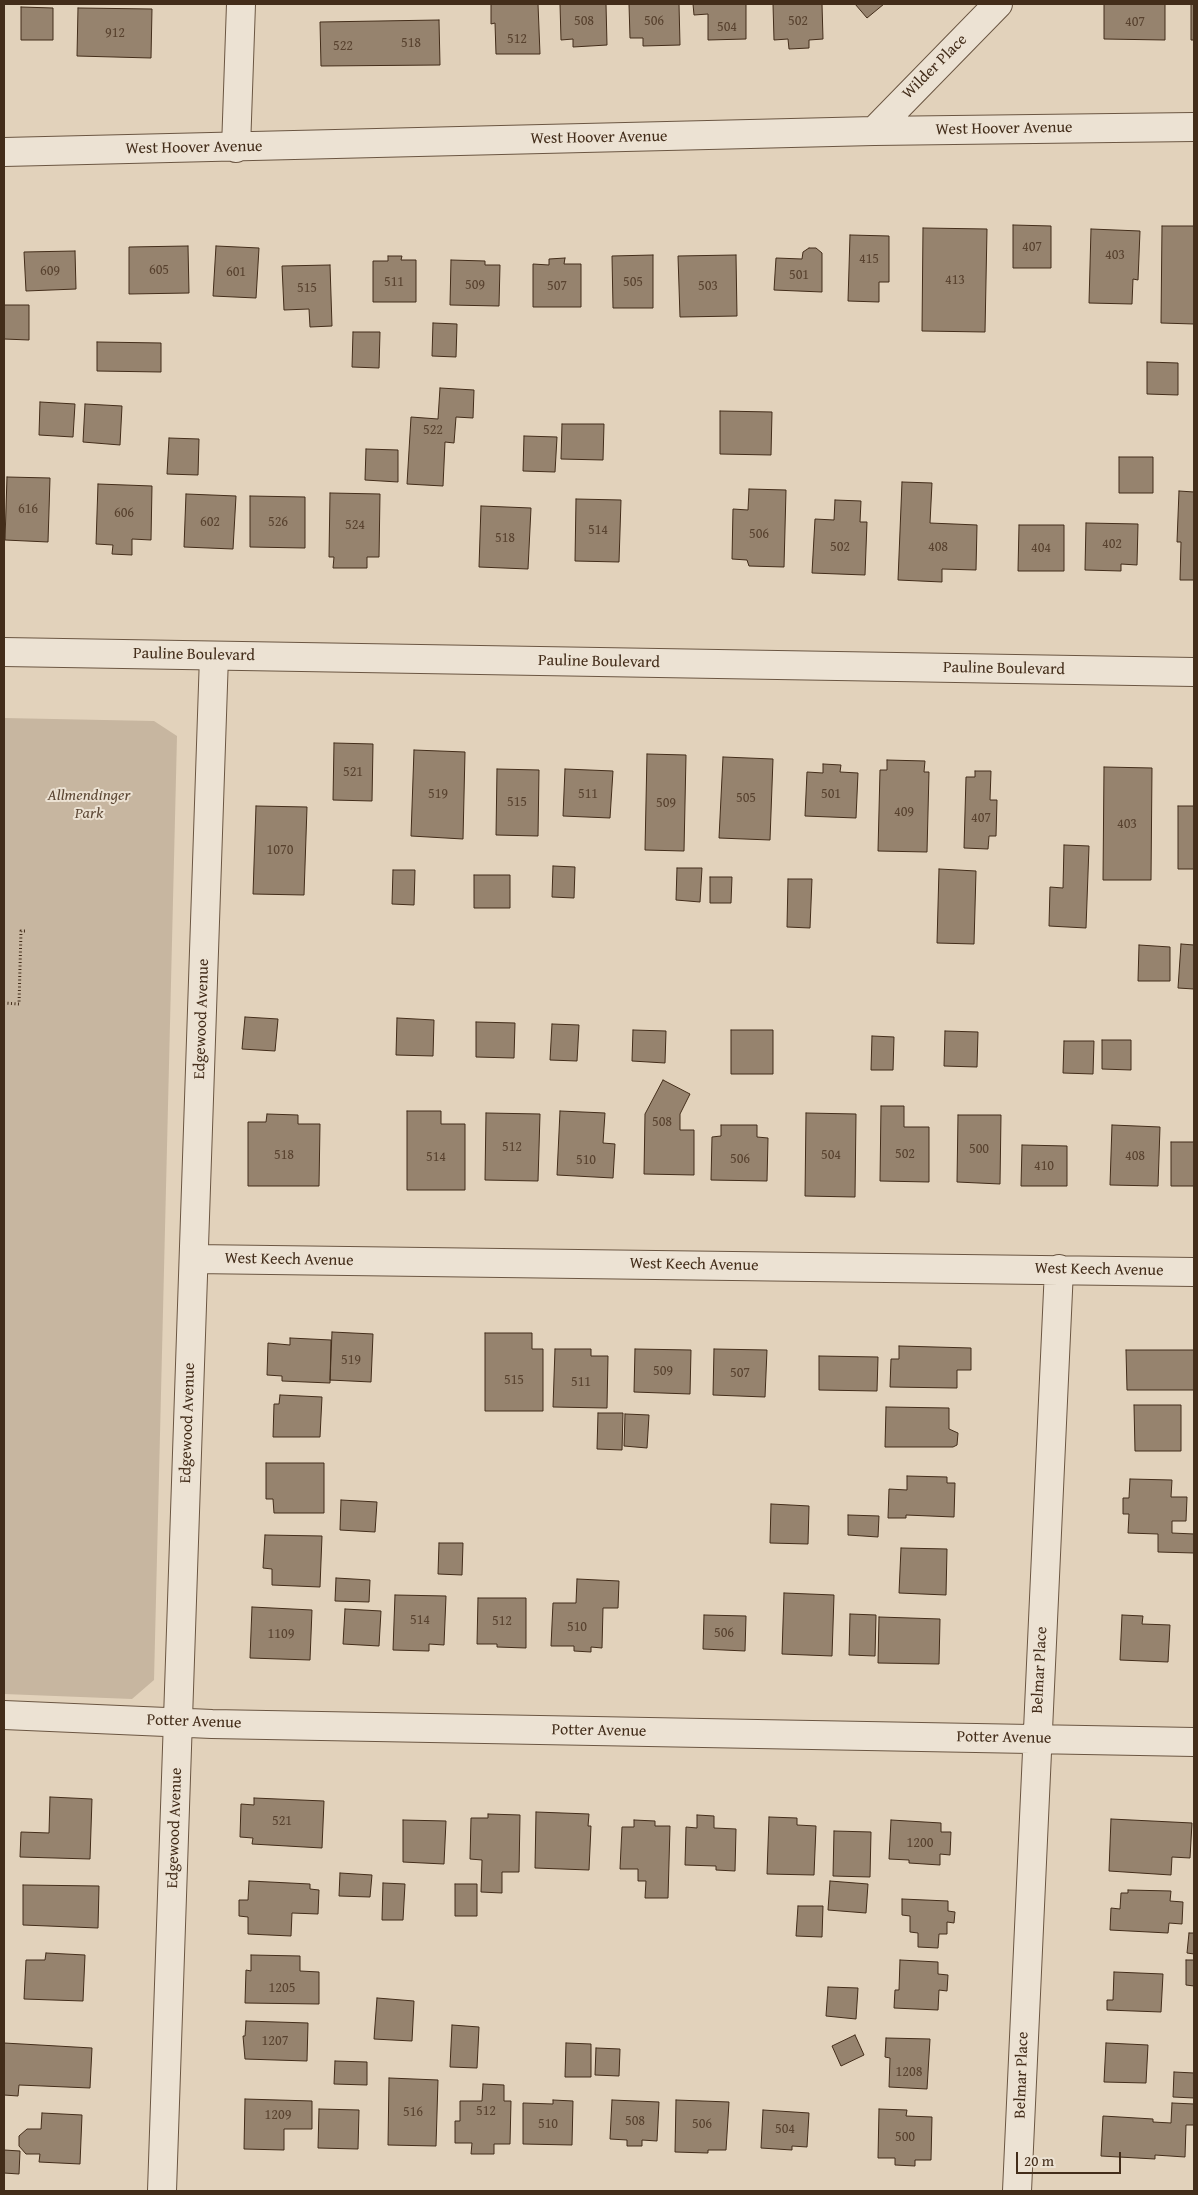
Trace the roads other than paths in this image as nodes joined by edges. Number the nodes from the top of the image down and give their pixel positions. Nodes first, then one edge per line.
1 (242, 4) edge
2 (998, 4) edge
3 (1194, 127) edge
4 (874, 131) junction
5 (236, 148) junction
6 (4, 152) edge
7 (4, 652) edge
8 (214, 656) junction
9 (1194, 672) edge
10 (194, 1259) junction
11 (1059, 1269) junction
12 (1194, 1272) edge
13 (4, 1715) edge
14 (178, 1722) junction
15 (1036, 1739) junction
16 (1194, 1742) edge
17 (162, 2191) edge
18 (1017, 2191) edge

1 - 5 street
2 - 4 street, Wilder Place
3 - 4 street, West Hoover Avenue
4 - 5 street, West Hoover Avenue
5 - 6 street, West Hoover Avenue
7 - 8 street, Pauline Boulevard
8 - 9 street, Pauline Boulevard
8 - 10 street, Edgewood Avenue
10 - 11 street, West Keech Avenue
10 - 14 street, Edgewood Avenue
11 - 12 street, West Keech Avenue
11 - 15 street, Belmar Place
13 - 14 street, Potter Avenue
14 - 15 street, Potter Avenue
14 - 17 street, Edgewood Avenue
15 - 16 street, Potter Avenue
15 - 18 street, Belmar Place

